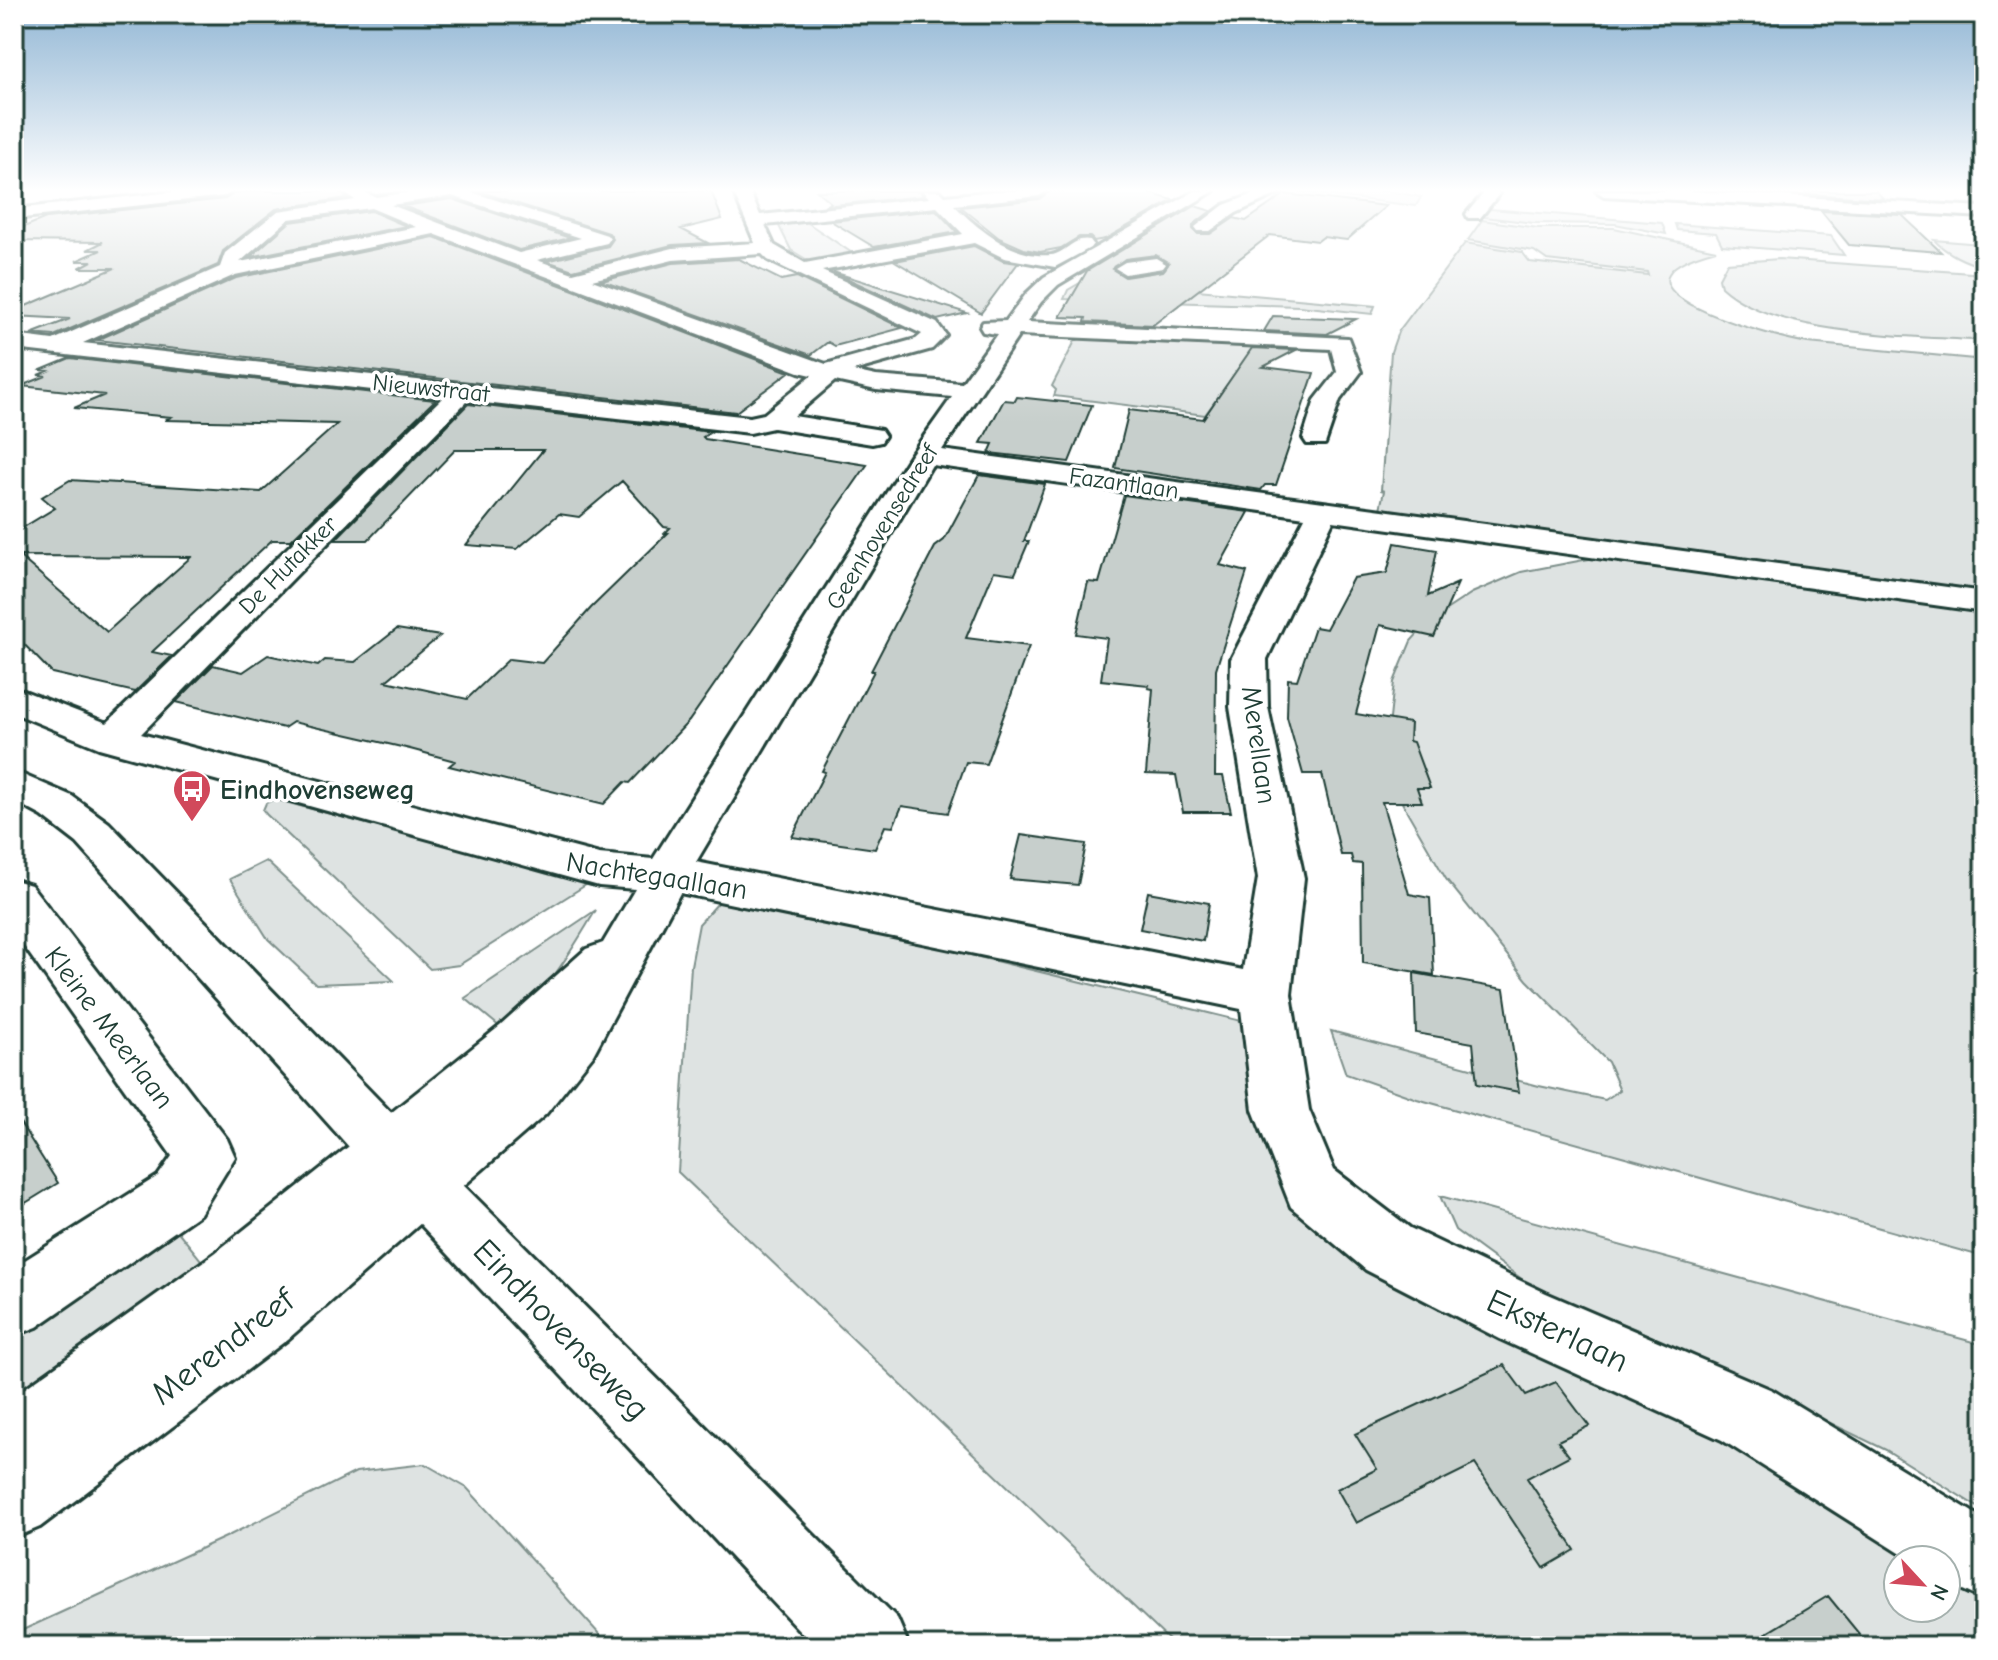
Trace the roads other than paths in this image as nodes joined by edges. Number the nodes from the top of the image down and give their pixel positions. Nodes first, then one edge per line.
1 (237, 268) edge
2 (511, 268) edge
3 (544, 268) edge
4 (615, 268) edge
5 (807, 268) edge
6 (1060, 268) edge
7 (1069, 268) edge
8 (1109, 268) edge
9 (1123, 268) edge
10 (229, 270) joint
11 (1101, 274) junction
12 (572, 279) junction
13 (1002, 328) junction
14 (14, 342) edge
15 (54, 347) junction
16 (823, 380) junction
17 (463, 391) junction
18 (969, 391) junction
19 (773, 420) junction
20 (872, 436) dead end
21 (1316, 438) dead end
22 (924, 456) junction
23 (1323, 511) junction
24 (1984, 602) edge
25 (14, 698) edge
26 (113, 739) junction
27 (14, 784) edge
28 (663, 877) junction
29 (14, 897) edge
30 (1265, 994) junction
31 (406, 1166) junction
32 (14, 1304) edge
33 (14, 1439) edge
34 (14, 1501) edge
35 (1984, 1562) edge
36 (869, 1646) edge

1 - 10 street
2 - 16 street
3 - 12 street
4 - 12 street
5 - 16 street
6 - 13 street, Geenhovensedreef
7 - 11 street
8 - 11 street
9 - 11 street
10 - 15 street
12 - 16 street
13 - 18 street, Geenhovensedreef
13 - 21 street
14 - 15 street, Nieuwstraat
15 - 17 street, Nieuwstraat
16 - 18 street
16 - 19 street
17 - 19 street, Nieuwstraat
17 - 26 street, De Hutakker
18 - 22 street, Geenhovensedreef
19 - 20 street, Nieuwstraat
22 - 23 street, Fazantlaan
22 - 28 street, Geenhovensedreef
23 - 24 street, Fazantlaan
23 - 30 street, Merellaan
25 - 26 street, Nachtegaallaan
26 - 28 street, Nachtegaallaan
27 - 31 street, Eindhovenseweg
28 - 30 street, Nachtegaallaan
28 - 31 street, Geenhovensedreef
29 - 32 street, Kleine Meerlaan
30 - 35 street, Eksterlaan
31 - 33 street, Merendreef
31 - 34 street, Merendreef
31 - 36 street, Eindhovenseweg

